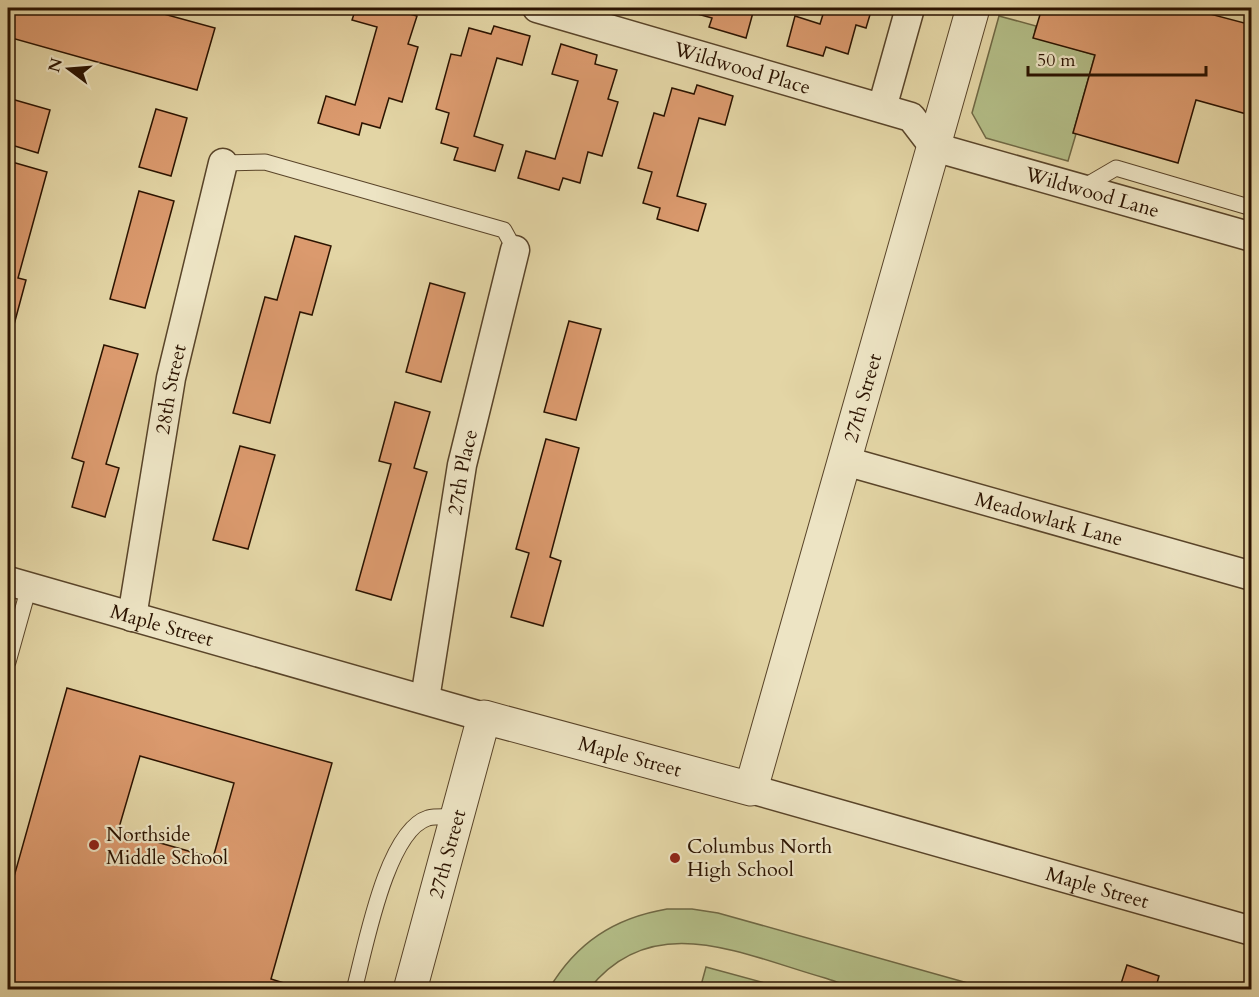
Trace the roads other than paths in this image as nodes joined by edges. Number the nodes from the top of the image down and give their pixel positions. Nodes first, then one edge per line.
1 (537, 8) edge
2 (909, 8) edge
3 (973, 8) edge
4 (882, 108) junction
5 (934, 147) junction
6 (223, 163) joint
7 (1080, 189) junction
8 (1251, 208) edge
9 (1251, 237) edge
10 (515, 250) joint
11 (845, 462) junction
12 (1251, 576) edge
13 (18, 584) edge
14 (132, 617) junction
15 (8, 662) edge
16 (425, 699) junction
17 (484, 717) junction
18 (751, 789) junction
19 (457, 817) junction
20 (1251, 931) edge
21 (354, 990) edge
22 (410, 990) edge

1 - 4 street, Wildwood Place
2 - 4 street
3 - 5 street, 27th Street
4 - 5 street, Wildwood Place
5 - 7 street, Wildwood Lane
5 - 11 street, 27th Street
6 - 10 lane
6 - 14 street, 28th Street
7 - 8 lane
7 - 9 street, Wildwood Lane
10 - 16 street, 27th Place
11 - 12 street, Meadowlark Lane
11 - 18 street, 27th Street
13 - 14 street, Maple Street
13 - 15 lane
14 - 16 street, Maple Street
16 - 17 street, Maple Street
17 - 18 street, Maple Street
17 - 19 street, 27th Street
18 - 20 street, Maple Street
19 - 21 lane
19 - 22 street, 27th Street

